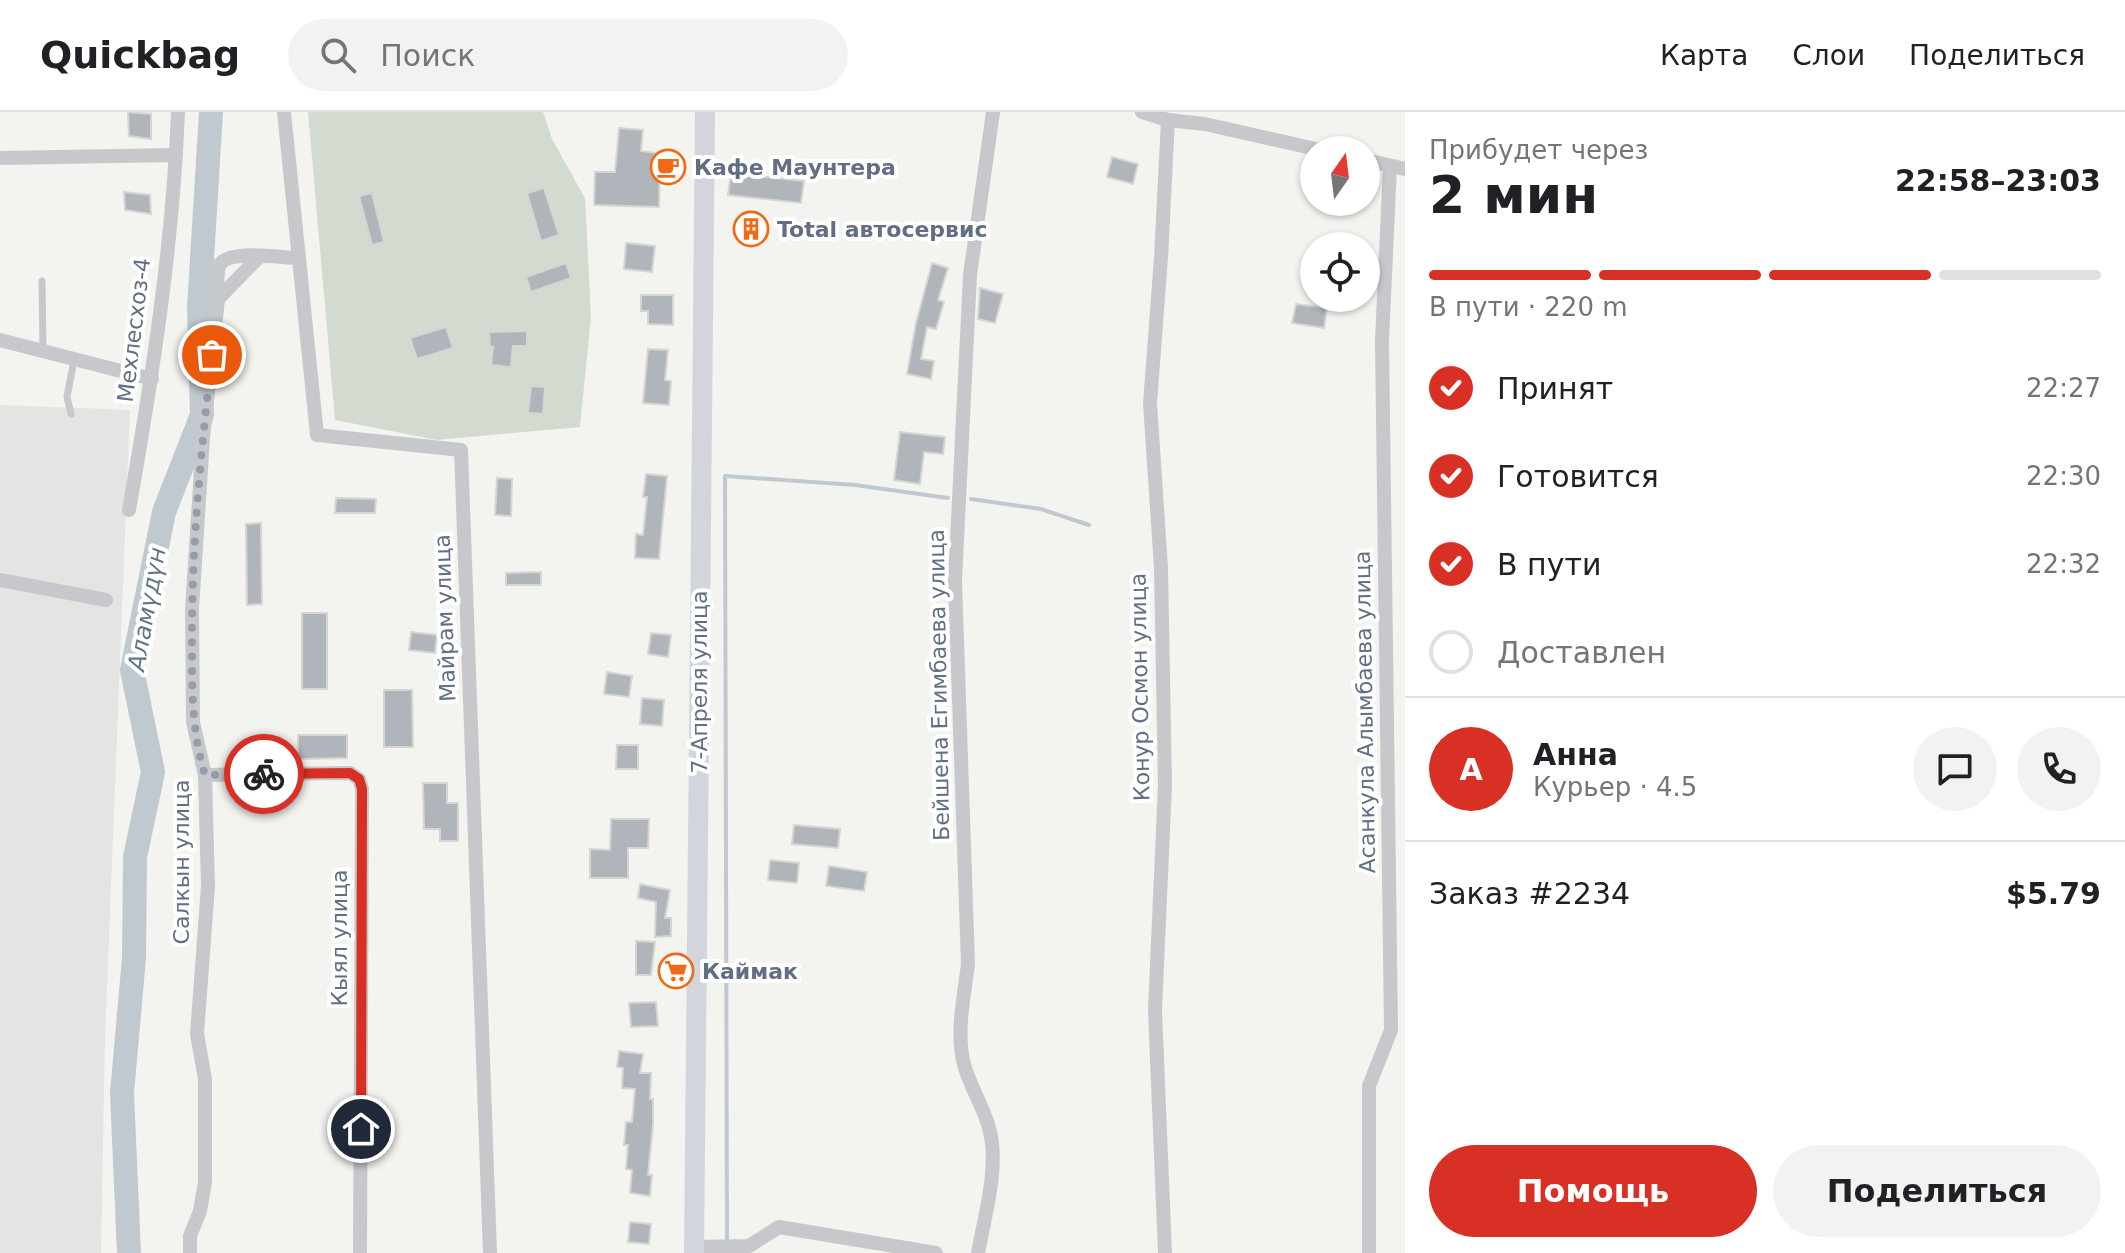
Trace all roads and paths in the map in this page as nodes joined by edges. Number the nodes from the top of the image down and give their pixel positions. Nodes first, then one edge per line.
1 (178, 112) edge
2 (284, 112) edge
3 (705, 112) edge
4 (993, 112) edge
5 (1142, 112) edge
6 (1188, 117) edge
7 (1168, 120) junction
8 (1300, 145) edge
9 (176, 155) junction
10 (0, 158) edge
11 (1398, 168) edge
12 (259, 257) junction
13 (299, 258) junction
14 (42, 281) dead end
15 (218, 299) junction
16 (0, 340) edge
17 (43, 349) junction
18 (75, 358) junction
19 (152, 379) junction
20 (71, 414) dead end
21 (129, 510) dead end
22 (0, 580) edge
23 (106, 600) dead end
24 (205, 775) junction
25 (694, 1250) edge
26 (190, 1253) edge
27 (360, 1253) edge
28 (490, 1253) edge
29 (936, 1253) edge
30 (978, 1253) edge
31 (1165, 1253) edge
32 (1369, 1253) edge

1 - 9 street, Мехлесхоз-4
2 - 13 street, Майрам улица
3 - 25 main road, 7-Апреля улица
4 - 30 street, Бейшена Егимбаева улица
5 - 7 street
6 - 7 street
6 - 8 street
7 - 31 street, Конур Осмон улица
9 - 10 street
9 - 19 street, Мехлесхоз-4
11 - 32 street, Асанкула Алымбаева улица
12 - 13 street, Салкын улица
12 - 15 street
12 - 15 street, Салкын улица
13 - 28 street, Майрам улица
14 - 17 lane
15 - 24 street, Салкын улица
16 - 17 street
17 - 18 street
18 - 19 street
18 - 20 lane
19 - 21 street, Мехлесхоз-4
22 - 23 street
24 - 26 street, Салкын улица
24 - 27 street, Кыял улица
25 - 29 street

